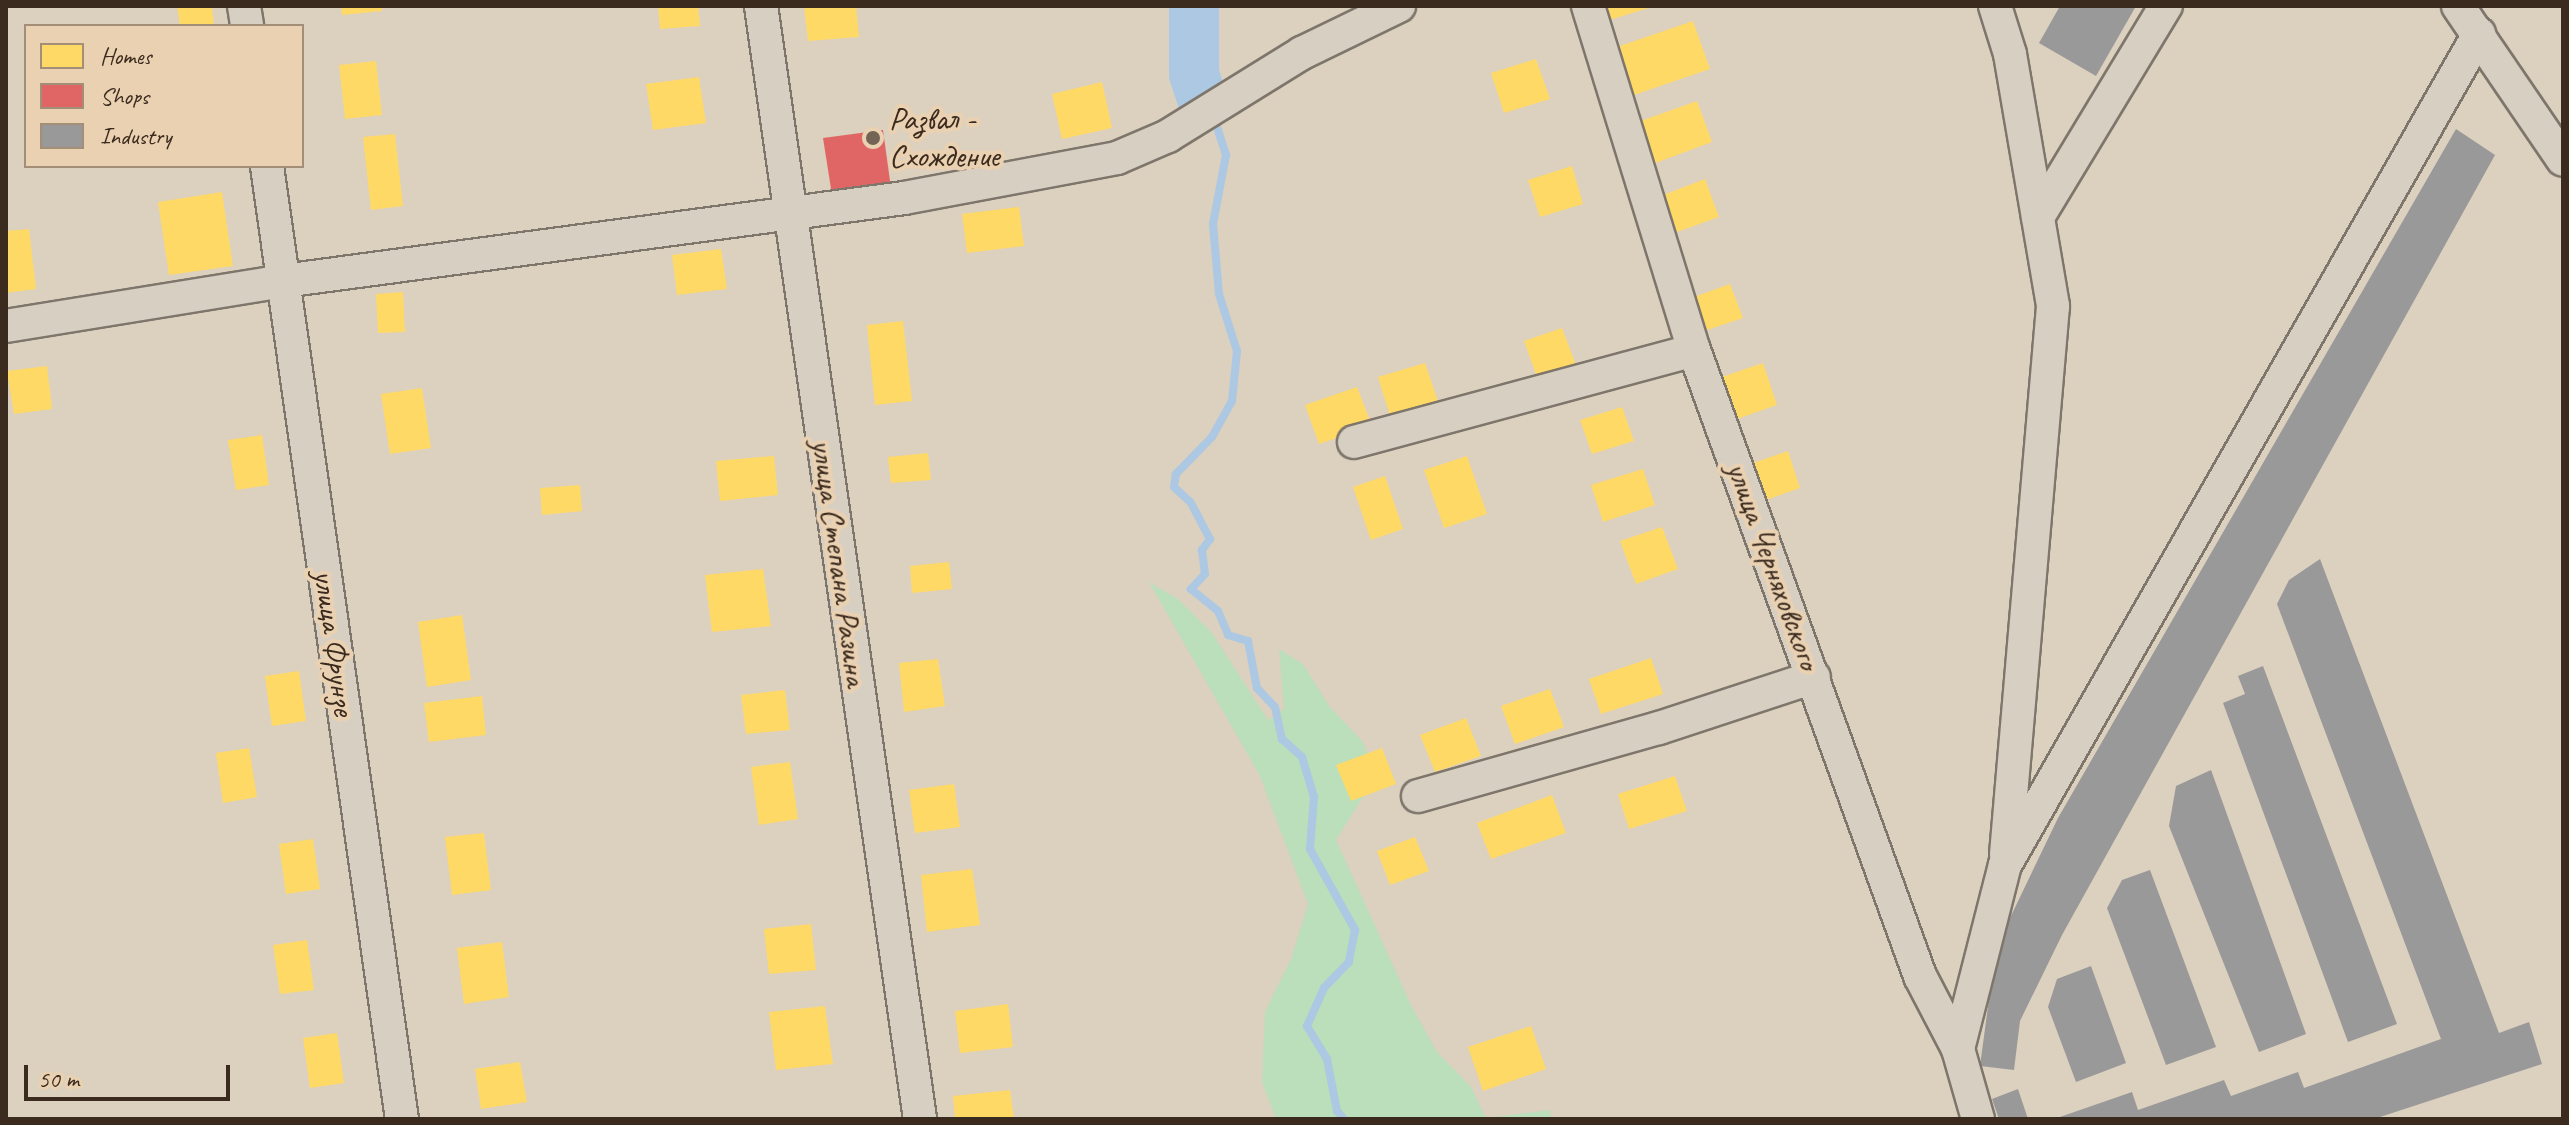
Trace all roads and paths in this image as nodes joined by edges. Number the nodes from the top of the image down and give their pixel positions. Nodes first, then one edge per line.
1 (761, 6) edge
2 (1399, 6) edge
3 (1588, 6) edge
4 (1995, 6) edge
5 (2166, 6) edge
6 (2458, 6) edge
7 (2479, 34) junction
8 (2563, 160) edge
9 (267, 168) edge
10 (788, 213) junction
11 (2038, 217) junction
12 (283, 281) junction
13 (6, 326) edge
14 (1694, 350) junction
15 (1354, 442) dead end
16 (1814, 677) junction
17 (1418, 796) dead end
18 (2005, 865) junction
19 (1958, 1049) junction
20 (402, 1119) edge
21 (920, 1119) edge
22 (1978, 1119) edge

1 - 10 street, улица Степана Разина
2 - 10 street
3 - 14 street, улица Черняховского
4 - 11 street
5 - 11 street
6 - 7 street
7 - 8 street
7 - 18 street
9 - 12 street, улица Фрунзе
10 - 12 street
10 - 21 street, улица Степана Разина
11 - 18 street
12 - 13 street
12 - 20 street, улица Фрунзе
14 - 15 street
14 - 16 street, улица Черняховского
16 - 17 street
16 - 19 street, улица Черняховского
18 - 19 street
19 - 22 street, улица Черняховского

